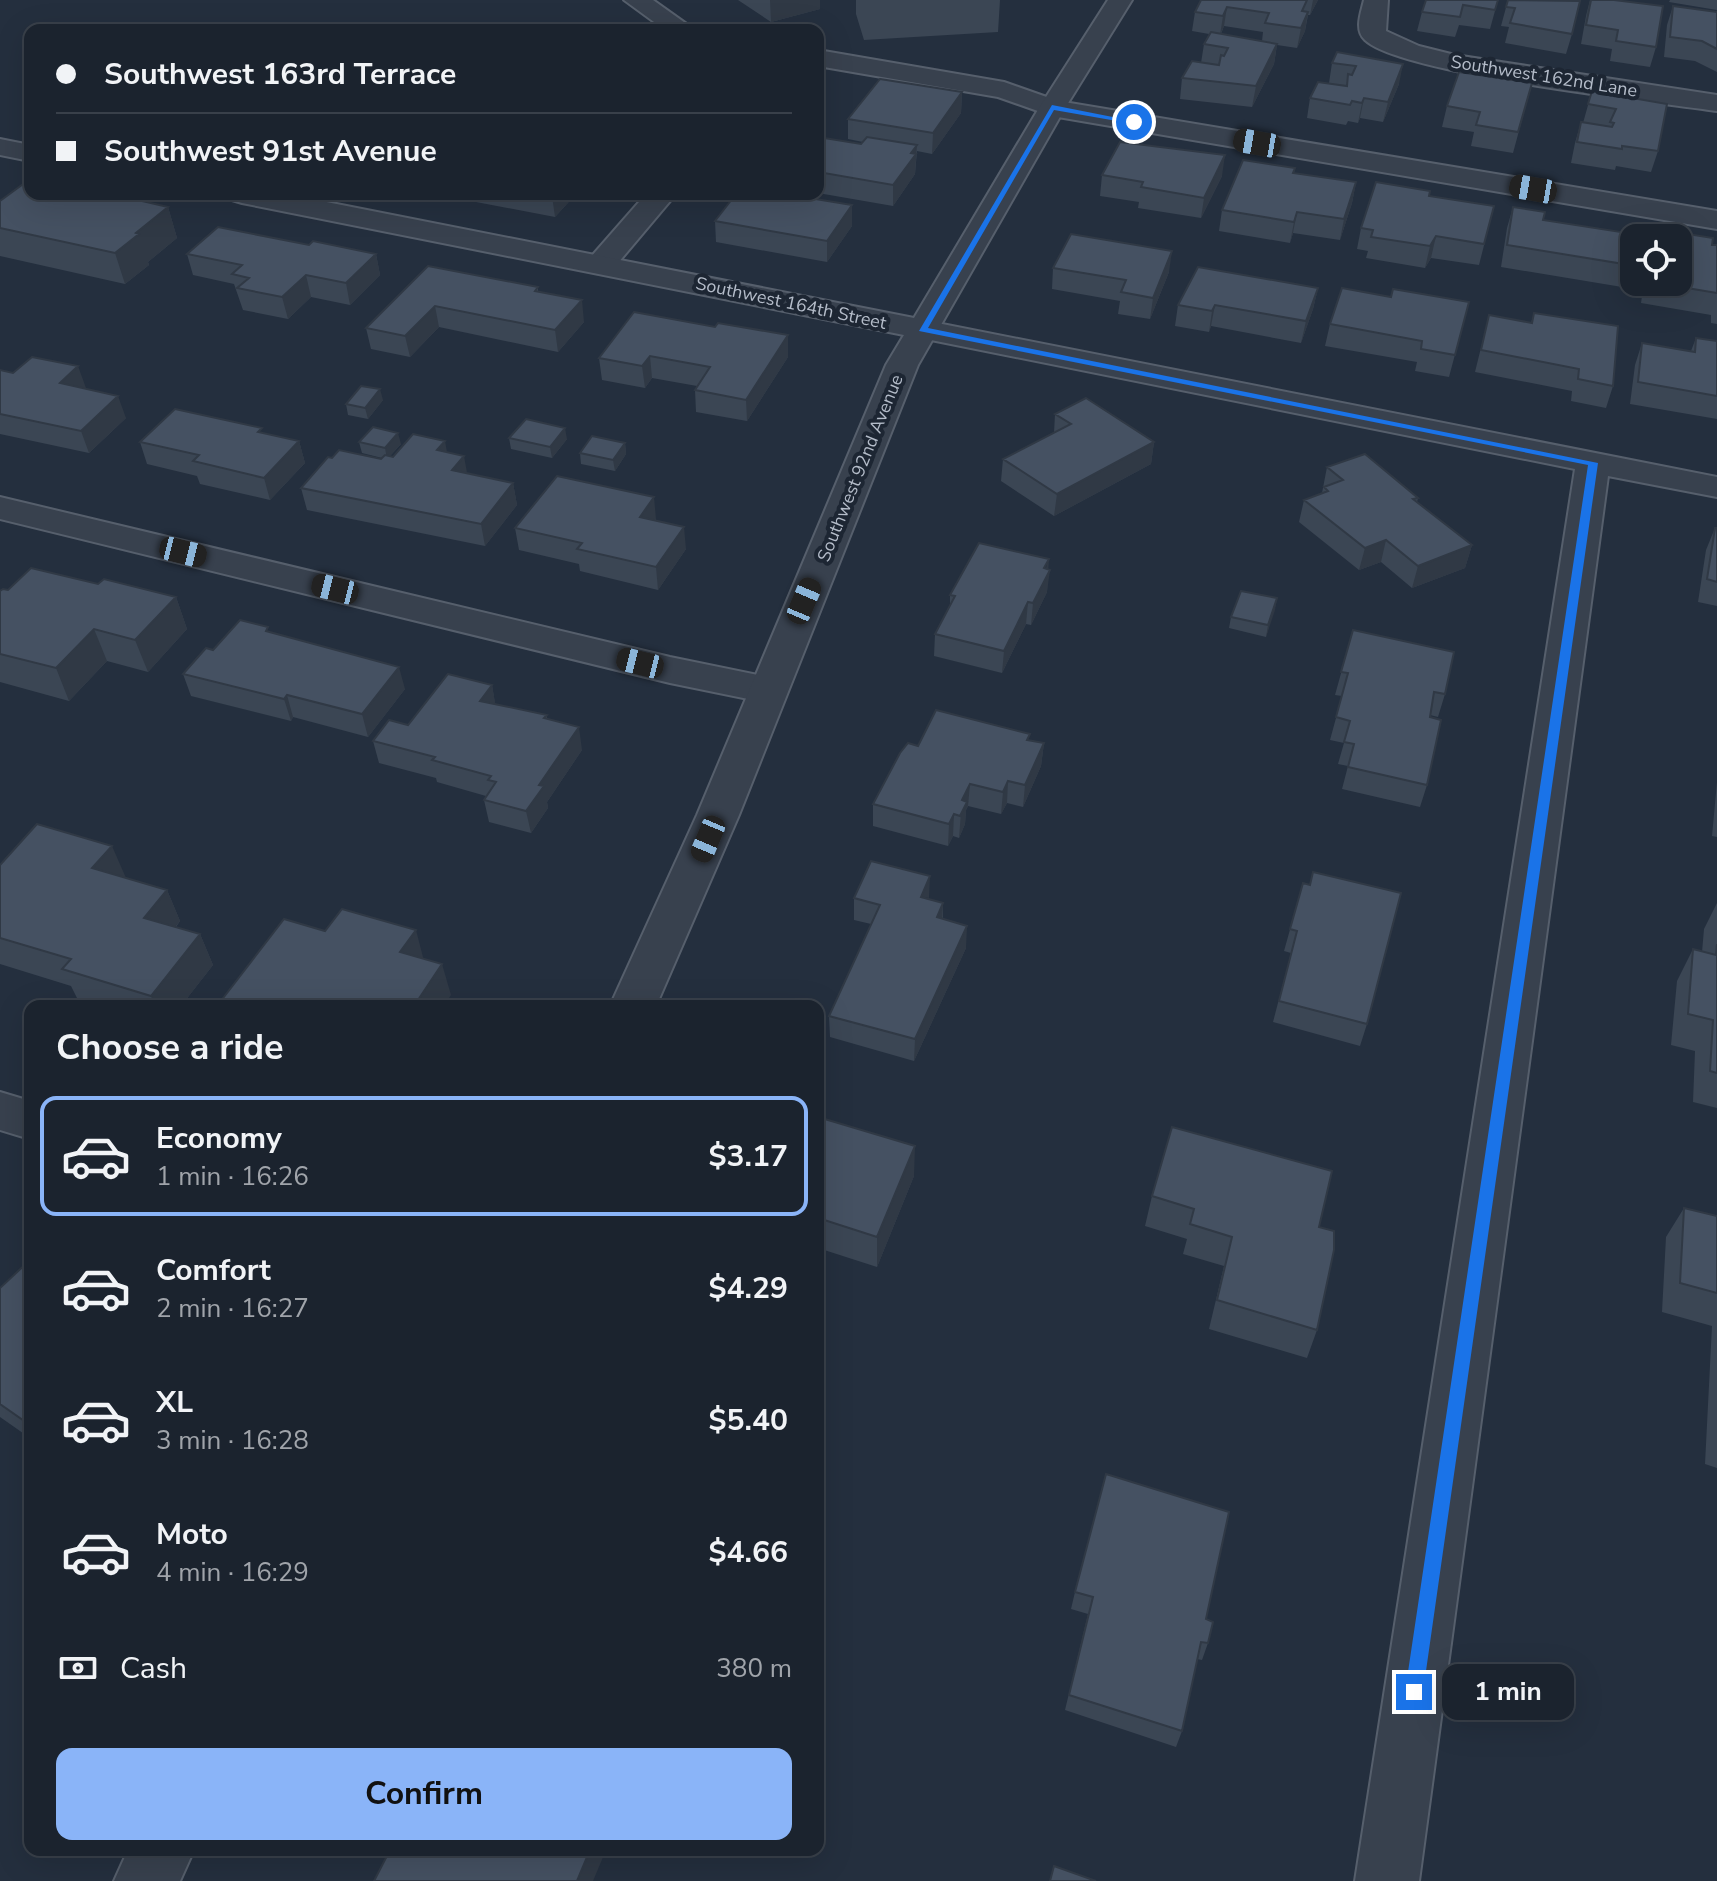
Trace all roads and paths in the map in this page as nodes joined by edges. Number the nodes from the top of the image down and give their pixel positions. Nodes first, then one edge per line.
1 (636, 0) edge
2 (1120, 0) edge
3 (1376, 0) edge
4 (673, 24) edge
5 (824, 59) edge
6 (1717, 103) edge
7 (1052, 108) junction
8 (0, 147) edge
9 (24, 152) edge
10 (273, 200) edge
11 (657, 200) edge
12 (1717, 220) edge
13 (601, 264) junction
14 (922, 329) junction
15 (1593, 463) junction
16 (1717, 487) edge
17 (0, 508) edge
18 (768, 690) junction
19 (636, 1000) edge
20 (0, 1111) edge
21 (24, 1118) edge
22 (160, 1856) edge
23 (146, 1881) edge
24 (1387, 1881) edge

1 - 4 street
2 - 7 street, Southwest 92nd Avenue
3 - 6 street, Southwest 162nd Lane
5 - 7 street
7 - 12 street
7 - 14 street, Southwest 92nd Avenue
8 - 9 street
10 - 13 street, Southwest 164th Street
11 - 13 street
13 - 14 street, Southwest 164th Street
14 - 15 street, Southwest 164th Street
14 - 18 street, Southwest 92nd Avenue
15 - 16 street, Southwest 164th Street
15 - 24 street
17 - 18 street
18 - 19 street, Southwest 92nd Avenue
20 - 21 street
22 - 23 street

